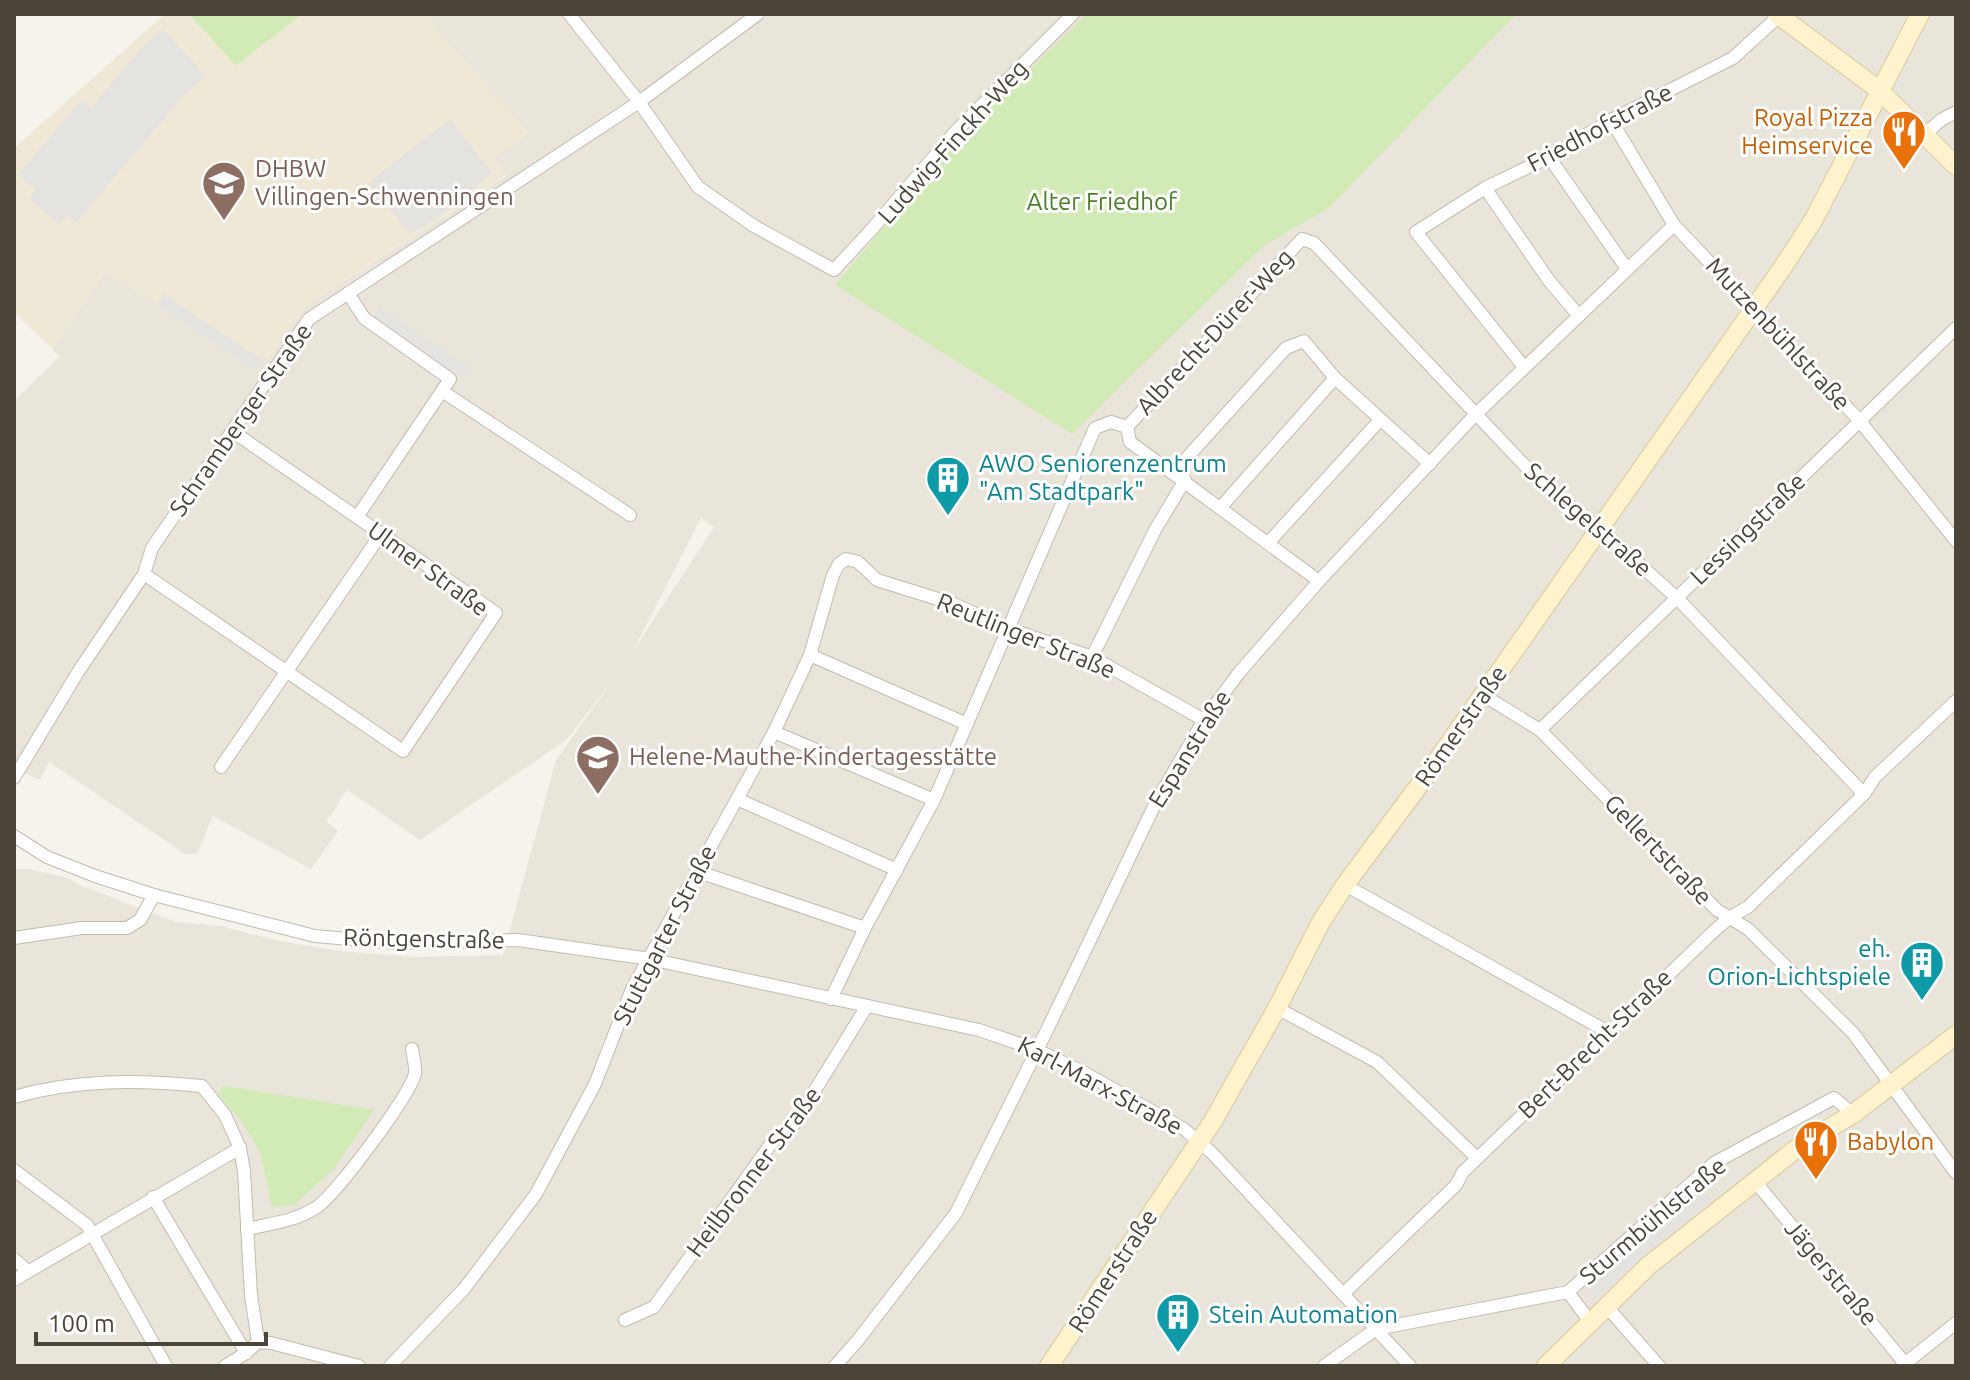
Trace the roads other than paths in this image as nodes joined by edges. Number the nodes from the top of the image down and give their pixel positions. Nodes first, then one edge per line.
1 (569, 14) edge
2 (758, 14) edge
3 (1073, 14) edge
4 (1920, 14) edge
5 (1778, 15) edge
6 (1879, 90) junction
7 (639, 102) junction
8 (1956, 112) edge
9 (1611, 120) junction
10 (1925, 134) junction
11 (1549, 157) junction
12 (1956, 166) edge
13 (1485, 188) junction
14 (1674, 225) junction
15 (1314, 243) joint
16 (1627, 269) junction
17 (348, 293) junction
18 (1755, 309) junction
19 (1579, 316) junction
20 (1956, 328) edge
21 (1524, 367) junction
22 (1335, 378) junction
23 (442, 391) junction
24 (1475, 415) junction
25 (1380, 420) junction
26 (1859, 420) junction
27 (1127, 427) junction
28 (232, 431) junction
29 (1430, 464) junction
30 (1180, 476) junction
31 (1221, 507) junction
32 (630, 515) dead end
33 (357, 517) junction
34 (1600, 529) junction
35 (381, 534) junction
36 (1956, 541) edge
37 (1268, 543) junction
38 (846, 559) joint
39 (144, 574) junction
40 (1319, 581) junction
41 (1677, 598) junction
42 (1009, 629) junction
43 (810, 655) junction
44 (1092, 657) junction
45 (287, 671) junction
46 (1483, 695) junction
47 (1956, 701) edge
48 (1204, 720) junction
49 (967, 724) junction
50 (1540, 730) junction
51 (774, 732) junction
52 (221, 767) dead end
53 (14, 778) edge
54 (1864, 794) junction
55 (737, 799) junction
56 (934, 800) junction
57 (14, 836) edge
58 (897, 870) junction
59 (696, 871) junction
60 (1345, 885) junction
61 (154, 895) junction
62 (1729, 918) junction
63 (865, 928) junction
64 (14, 938) edge
65 (650, 959) junction
66 (831, 999) junction
67 (867, 1006) junction
68 (1277, 1008) junction
69 (1608, 1032) junction
70 (1956, 1035) edge
71 (412, 1049) dead end
72 (1037, 1050) junction
73 (1889, 1085) junction
74 (14, 1097) edge
75 (1853, 1114) junction
76 (1199, 1141) junction
77 (240, 1148) junction
78 (1477, 1158) junction
79 (14, 1170) edge
80 (1956, 1173) edge
81 (1754, 1180) junction
82 (153, 1197) junction
83 (247, 1229) junction
84 (92, 1235) junction
85 (14, 1259) edge
86 (28, 1271) junction
87 (14, 1280) edge
88 (1568, 1292) junction
89 (1343, 1294) junction
90 (1607, 1307) junction
91 (625, 1320) dead end
92 (1591, 1323) junction
93 (1956, 1323) edge
94 (1376, 1329) junction
95 (258, 1342) junction
96 (246, 1353) junction
97 (1905, 1365) edge
98 (166, 1366) edge
99 (225, 1366) edge
100 (359, 1366) edge
101 (390, 1366) edge
102 (835, 1366) edge
103 (1049, 1366) edge
104 (1324, 1366) edge
105 (1410, 1366) edge
106 (1546, 1366) edge
107 (1659, 1366) edge

1 - 7 street
2 - 7 street, Schramberger Straße
3 - 7 street, Ludwig-Finckh-Weg
4 - 6 street, Römerstraße
5 - 6 street
5 - 9 street, Friedhofstraße
6 - 10 street
6 - 18 street, Römerstraße
7 - 17 street, Schramberger Straße
8 - 10 street
9 - 11 street, Friedhofstraße
9 - 14 street, Mutzenbühlstraße
10 - 12 street
11 - 13 street, Friedhofstraße
11 - 16 street
13 - 19 street
13 - 21 street, Friedhofstraße
14 - 16 street, Espanstraße
14 - 18 street, Mutzenbühlstraße
15 - 24 street, Schlegelstraße
15 - 27 street, Albrecht-Dürer-Weg
16 - 19 street, Espanstraße
17 - 23 street
17 - 28 street, Schramberger Straße
18 - 26 street, Mutzenbühlstraße
18 - 34 street, Römerstraße
19 - 21 street, Espanstraße
20 - 26 street, Lessingstraße
21 - 24 street, Espanstraße
22 - 25 street
22 - 30 street
22 - 31 street
23 - 32 street
23 - 33 street
24 - 29 street, Espanstraße
24 - 34 street, Schlegelstraße
25 - 29 street
25 - 37 street
26 - 36 street, Mutzenbühlstraße
26 - 41 street, Lessingstraße
27 - 30 street, Albrecht-Dürer-Weg
27 - 42 street
28 - 33 street, Ulmer Straße
28 - 39 street, Schramberger Straße
29 - 40 street, Espanstraße
30 - 31 street, Albrecht-Dürer-Weg
30 - 44 street
31 - 37 street, Albrecht-Dürer-Weg
33 - 35 street, Ulmer Straße
34 - 41 street, Schlegelstraße
34 - 46 street, Römerstraße
35 - 45 street
35 - 45 street, Ulmer Straße
37 - 40 street, Albrecht-Dürer-Weg
38 - 42 street, Reutlinger Straße
38 - 43 street, Stuttgarter Straße
39 - 45 street, Ulmer Straße
39 - 53 street, Schramberger Straße
40 - 48 street, Espanstraße
41 - 50 street, Lessingstraße
41 - 54 street, Schlegelstraße
42 - 44 street, Reutlinger Straße
42 - 49 street
43 - 49 street
43 - 51 street, Stuttgarter Straße
44 - 48 street, Reutlinger Straße
45 - 52 street
46 - 50 street, Gellertstraße
46 - 60 street, Römerstraße
47 - 54 street, Bert-Brecht-Straße
48 - 72 street, Espanstraße
49 - 56 street
50 - 62 street, Gellertstraße
51 - 55 street, Stuttgarter Straße
51 - 56 street
54 - 62 street, Bert-Brecht-Straße
55 - 58 street
55 - 59 street, Stuttgarter Straße
56 - 58 street
57 - 61 street, Röntgenstraße
58 - 63 street
59 - 63 street
59 - 65 street, Stuttgarter Straße
60 - 68 street, Römerstraße
60 - 69 street
61 - 64 street
61 - 65 street, Röntgenstraße
62 - 69 street, Bert-Brecht-Straße
62 - 73 street, Gellertstraße
63 - 66 street
65 - 66 street, Karl-Marx-Straße
65 - 101 street, Stuttgarter Straße
66 - 67 street, Karl-Marx-Straße
67 - 72 street, Karl-Marx-Straße
67 - 91 street, Heilbronner Straße
68 - 76 street, Römerstraße
68 - 78 street
69 - 78 street, Bert-Brecht-Straße
70 - 73 street, Sturmbühlstraße
71 - 83 street
72 - 76 street, Karl-Marx-Straße
72 - 102 street, Espanstraße
73 - 75 street, Sturmbühlstraße
73 - 80 street, Gellertstraße
74 - 77 street
75 - 81 street, Sturmbühlstraße
75 - 88 street, Sturmbühlstraße
76 - 89 street, Karl-Marx-Straße
76 - 103 street, Römerstraße
77 - 82 street
77 - 83 street
78 - 89 street, Bert-Brecht-Straße
79 - 84 street
81 - 90 street, Sturmbühlstraße
81 - 97 street, Jägerstraße
82 - 84 street
82 - 96 street
83 - 95 street
84 - 86 street
84 - 98 street
85 - 86 street
86 - 87 street
88 - 92 street, Sturmbühlstraße
88 - 94 street
89 - 94 street, Karl-Marx-Straße
90 - 92 street, Sturmbühlstraße
90 - 107 street
92 - 106 street, Sturmbühlstraße
93 - 97 street
94 - 104 street
94 - 105 street, Karl-Marx-Straße
95 - 96 street
95 - 100 street
96 - 99 street

